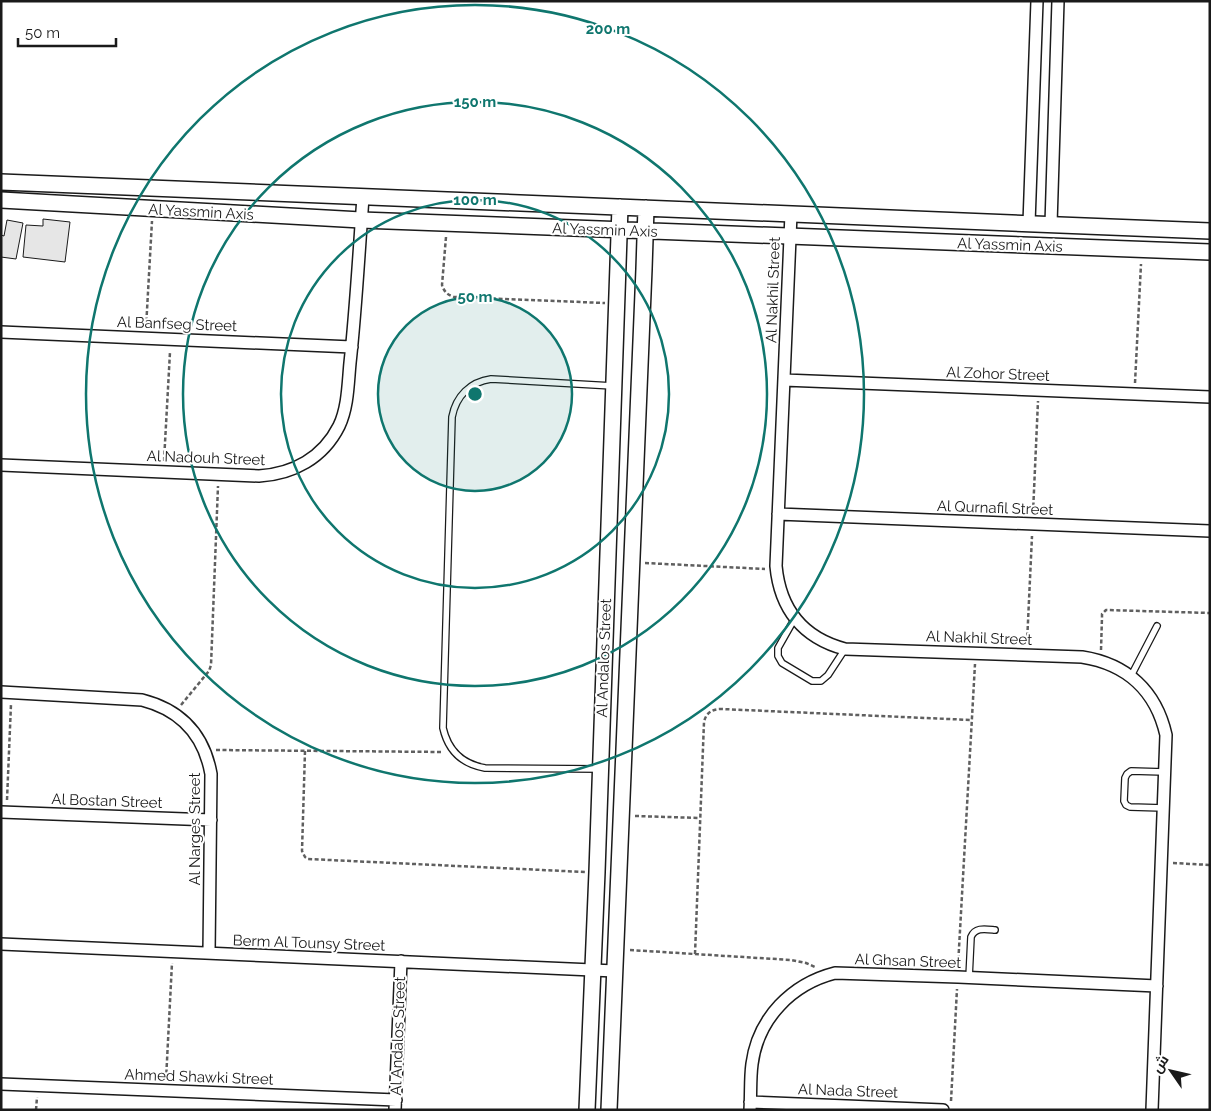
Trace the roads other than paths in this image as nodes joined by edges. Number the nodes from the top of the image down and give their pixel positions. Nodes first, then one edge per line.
1 (1038, 1) edge
2 (1058, 1) edge
3 (1, 182) edge
4 (363, 196) junction
5 (1, 200) edge
6 (620, 207) junction
7 (646, 208) junction
8 (791, 214) junction
9 (361, 220) junction
10 (1029, 223) junction
11 (1051, 224) junction
12 (619, 230) junction
13 (645, 231) junction
14 (1210, 231) edge
15 (790, 237) junction
16 (1210, 252) edge
17 (1, 332) edge
18 (352, 347) junction
19 (784, 380) junction
20 (614, 386) junction
21 (1210, 397) edge
22 (1, 465) edge
23 (778, 514) junction
24 (1210, 531) edge
25 (795, 618) junction
26 (1157, 626) dead end
27 (845, 649) junction
28 (1131, 676) junction
29 (6, 692) edge
30 (600, 769) junction
31 (1165, 772) junction
32 (1164, 808) junction
33 (4, 812) edge
34 (211, 820) junction
35 (995, 930) dead end
36 (1, 944) edge
37 (209, 953) junction
38 (401, 962) junction
39 (592, 970) junction
40 (615, 971) junction
41 (963, 978) junction
42 (1157, 986) junction
43 (1, 1084) edge
44 (396, 1105) edge
45 (750, 1106) edge
46 (587, 1110) edge
47 (609, 1110) edge
48 (944, 1110) edge
49 (1152, 1110) edge

1 - 10 street
2 - 11 street
3 - 4 street, Al Yassmin Axis
4 - 6 street, Al Yassmin Axis
4 - 9 street, Al Nadouh Street
5 - 9 street, Al Yassmin Axis
6 - 7 street, Al Yassmin Axis
6 - 12 street, Al Andalos Street
7 - 8 street, Al Yassmin Axis
7 - 13 street, Al Andalos Street
8 - 10 street, Al Yassmin Axis
8 - 15 street, Al Nakhil Street
9 - 12 street, Al Yassmin Axis
9 - 18 street, Al Nadouh Street
10 - 11 street, Al Yassmin Axis
11 - 14 street, Al Yassmin Axis
12 - 13 street, Al Yassmin Axis
12 - 20 street, Al Andalos Street
13 - 15 street, Al Yassmin Axis
13 - 40 street, Al Andalos Street
15 - 16 street, Al Yassmin Axis
15 - 19 street, Al Nakhil Street
17 - 18 street, Al Banfseg Street
18 - 22 street, Al Nadouh Street
19 - 21 street, Al Zohor Street
19 - 23 street, Al Nakhil Street
20 - 30 street, Al Andalos Street
20 - 30 lane
23 - 24 street, Al Qurnafil Street
23 - 25 street, Al Nakhil Street
25 - 27 street, Al Nakhil Street
25 - 27 lane
26 - 28 lane
27 - 28 street, Al Nakhil Street
28 - 31 street, Al Nakhil Street
29 - 34 street, Al Narges Street
30 - 39 street, Al Andalos Street
31 - 32 street, Al Nakhil Street
31 - 32 lane
32 - 42 street, Al Nakhil Street
33 - 34 street, Al Bostan Street
34 - 37 street, Al Narges Street
35 - 41 lane
36 - 37 street, Berm Al Tounsy Street
37 - 38 street, Berm Al Tounsy Street
38 - 39 street, Berm Al Tounsy Street
38 - 44 street, Al Andalos Street
39 - 40 street, Berm Al Tounsy Street
39 - 46 street, Al Andalos Street
40 - 47 street, Al Andalos Street
41 - 42 street, Al Ghsan Street
41 - 45 street, Al Ghsan Street
42 - 49 street, Al Nakhil Street
43 - 44 street, Ahmed Shawki Street
45 - 48 street, Al Nada Street

